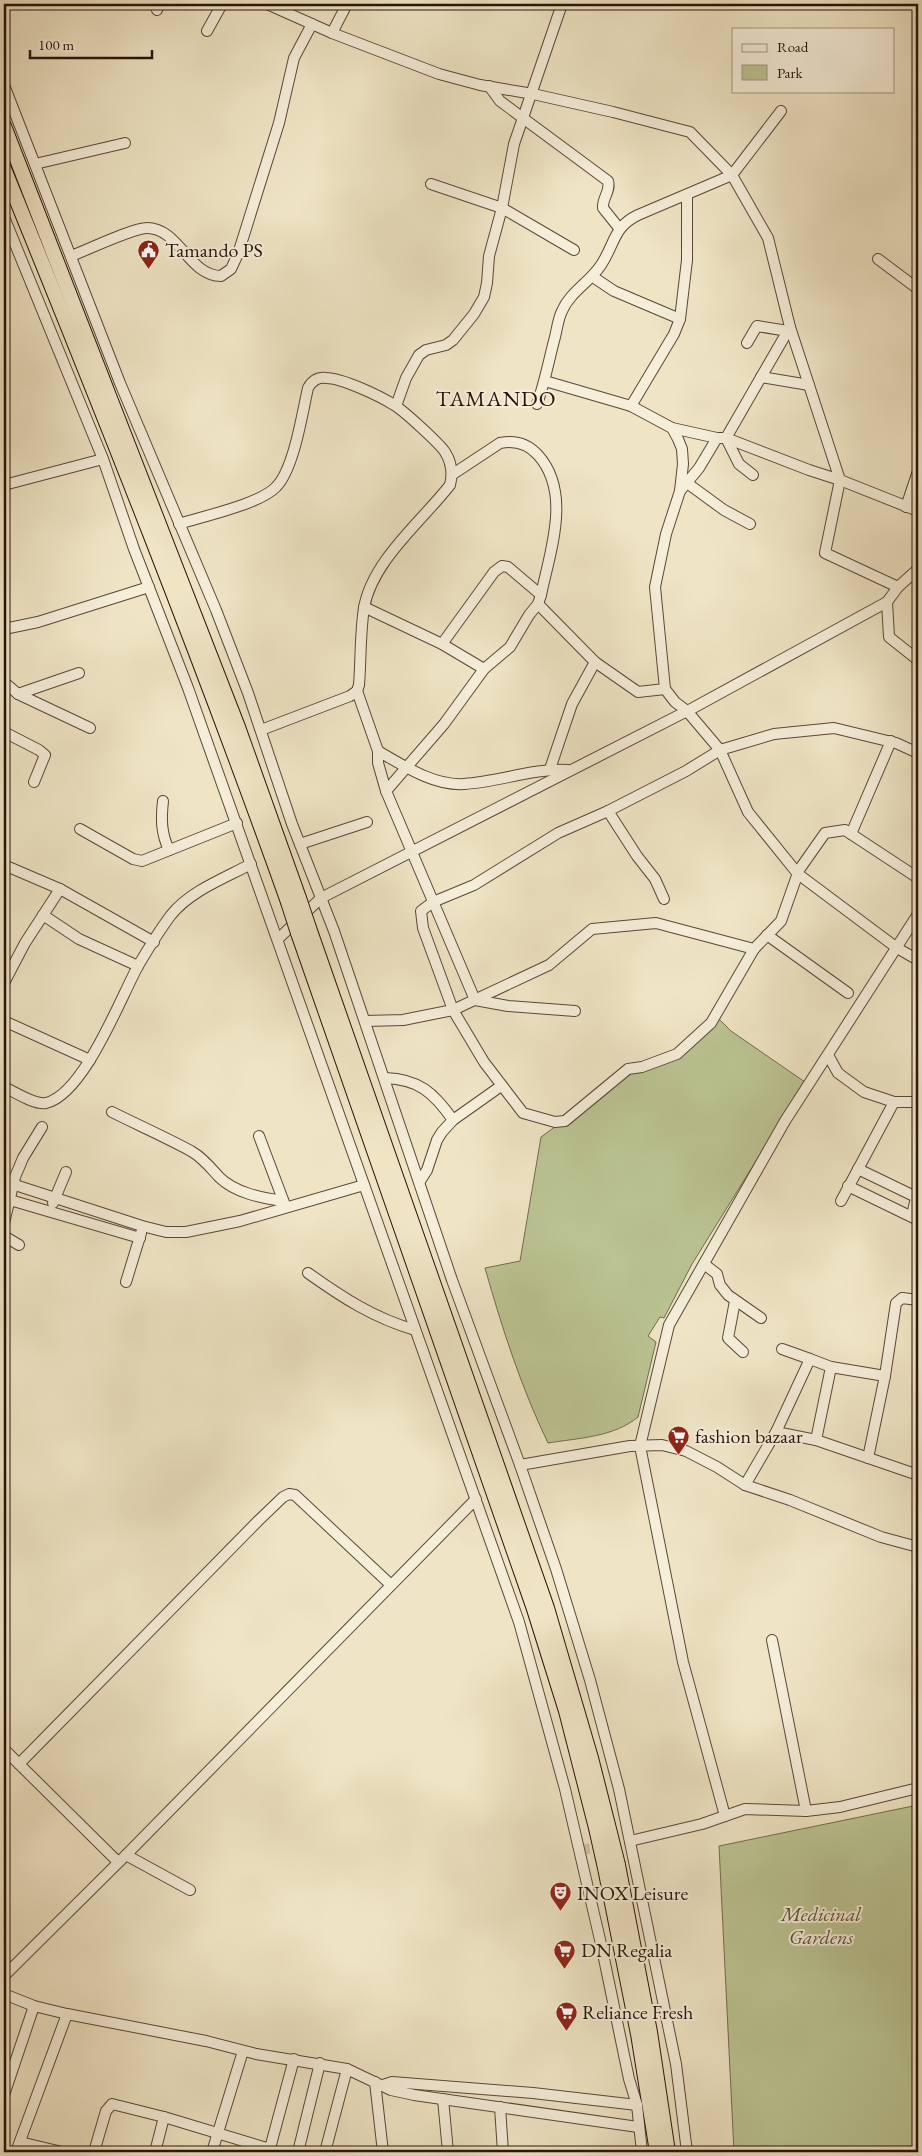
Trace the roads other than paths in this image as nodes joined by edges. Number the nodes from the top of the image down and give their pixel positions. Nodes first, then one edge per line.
1 (222, 4) edge
2 (268, 4) edge
3 (294, 4) edge
4 (346, 4) edge
5 (562, 4) edge
6 (289, 14) junction
7 (312, 24) junction
8 (207, 31) dead end
9 (332, 33) junction
10 (4, 85) edge
11 (489, 86) junction
12 (533, 94) junction
13 (781, 111) dead end
14 (522, 117) junction
15 (4, 126) edge
16 (126, 143) dead end
17 (35, 164) junction
18 (4, 169) edge
19 (732, 175) junction
20 (431, 184) dead end
21 (687, 196) junction
22 (502, 208) junction
23 (4, 218) edge
24 (619, 228) junction
25 (574, 250) dead end
26 (71, 256) junction
27 (878, 259) dead end
28 (593, 277) junction
29 (918, 289) edge
30 (680, 319) junction
31 (789, 329) junction
32 (747, 343) dead end
33 (761, 377) junction
34 (545, 381) junction
35 (809, 385) junction
36 (537, 404) dead end
37 (396, 406) junction
38 (630, 406) junction
39 (672, 428) junction
40 (721, 438) junction
41 (103, 458) junction
42 (918, 471) edge
43 (453, 474) junction
44 (753, 475) dead end
45 (840, 480) junction
46 (4, 485) edge
47 (684, 487) junction
48 (906, 507) junction
49 (918, 511) edge
50 (179, 524) junction
51 (750, 524) dead end
52 (918, 569) edge
53 (149, 587) junction
54 (898, 587) junction
55 (540, 599) junction
56 (887, 602) junction
57 (364, 607) junction
58 (4, 630) edge
59 (442, 644) junction
60 (918, 660) edge
61 (595, 662) junction
62 (484, 668) junction
63 (79, 674) dead end
64 (4, 682) edge
65 (666, 688) junction
66 (356, 691) junction
67 (18, 694) junction
68 (687, 711) junction
69 (90, 728) dead end
70 (261, 730) junction
71 (4, 732) edge
72 (891, 741) junction
73 (720, 750) junction
74 (378, 751) junction
75 (918, 753) edge
76 (407, 768) junction
77 (550, 769) junction
78 (569, 770) junction
79 (34, 782) dead end
80 (386, 791) junction
81 (163, 801) dead end
82 (608, 811) junction
83 (366, 822) dead end
84 (237, 823) junction
85 (80, 829) dead end
86 (851, 834) junction
87 (300, 844) junction
88 (169, 850) junction
89 (413, 852) junction
90 (251, 864) junction
91 (5, 869) edge
92 (798, 874) junction
93 (918, 878) edge
94 (60, 889) junction
95 (321, 898) junction
96 (664, 899) dead end
97 (293, 900) junction
98 (433, 902) junction
99 (918, 914) edge
100 (43, 915) junction
101 (767, 935) junction
102 (278, 939) junction
103 (154, 942) junction
104 (897, 948) junction
105 (754, 949) junction
106 (918, 960) edge
107 (138, 966) junction
108 (4, 983) edge
109 (848, 993) dead end
110 (475, 1000) junction
111 (453, 1010) junction
112 (575, 1010) dead end
113 (4, 1021) edge
114 (365, 1021) junction
115 (828, 1054) junction
116 (90, 1060) junction
117 (384, 1078) junction
118 (502, 1086) junction
119 (5, 1091) edge
120 (918, 1099) edge
121 (894, 1102) junction
122 (112, 1112) dead end
123 (453, 1120) junction
124 (42, 1127) dead end
125 (259, 1136) dead end
126 (858, 1169) junction
127 (66, 1172) dead end
128 (420, 1181) junction
129 (12, 1184) junction
130 (364, 1185) junction
131 (848, 1186) junction
132 (917, 1194) edge
133 (54, 1198) junction
134 (10, 1200) junction
135 (840, 1201) dead end
136 (285, 1204) junction
137 (51, 1211) junction
138 (915, 1217) edge
139 (4, 1223) edge
140 (142, 1226) junction
141 (4, 1236) edge
142 (140, 1238) junction
143 (19, 1245) dead end
144 (704, 1264) junction
145 (308, 1273) dead end
146 (126, 1282) dead end
147 (918, 1300) edge
148 (736, 1301) junction
149 (761, 1318) dead end
150 (415, 1330) junction
151 (782, 1349) dead end
152 (743, 1352) dead end
153 (810, 1359) junction
154 (831, 1367) junction
155 (885, 1376) junction
156 (776, 1432) junction
157 (816, 1440) junction
158 (640, 1446) junction
159 (868, 1458) junction
160 (520, 1465) junction
161 (918, 1475) edge
162 (745, 1485) junction
163 (476, 1500) junction
164 (918, 1547) edge
165 (391, 1585) junction
166 (772, 1640) dead end
167 (4, 1749) edge
168 (19, 1764) junction
169 (918, 1788) edge
170 (806, 1811) junction
171 (725, 1816) junction
172 (630, 1841) junction
173 (122, 1859) junction
174 (612, 1866) junction
175 (190, 1890) dead end
176 (4, 1976) edge
177 (4, 1994) edge
178 (34, 2006) junction
179 (67, 2014) junction
180 (243, 2051) junction
181 (294, 2059) junction
182 (320, 2063) junction
183 (347, 2069) junction
184 (379, 2084) junction
185 (4, 2095) edge
186 (444, 2099) junction
187 (637, 2105) junction
188 (500, 2107) junction
189 (164, 2117) junction
190 (638, 2127) junction
191 (218, 2132) junction
192 (20, 2142) junction
193 (270, 2151) edge
194 (16, 2152) edge
195 (62, 2152) edge
196 (94, 2152) edge
197 (155, 2152) edge
198 (212, 2152) edge
199 (298, 2152) edge
200 (325, 2152) edge
201 (383, 2152) edge
202 (448, 2152) edge
203 (503, 2152) edge
204 (642, 2152) edge
205 (657, 2152) edge
206 (668, 2152) edge
207 (687, 2152) edge

1 - 8 street
2 - 6 street
3 - 6 street
4 - 9 street
5 - 12 street
6 - 7 street
7 - 9 street
7 - 26 street
9 - 11 street
10 - 17 street
11 - 12 street
11 - 14 street
12 - 14 street
12 - 19 street
13 - 19 street
14 - 22 street
14 - 24 street
15 - 97 highway
16 - 17 street
17 - 26 street
18 - 97 highway
19 - 21 street
19 - 31 street
20 - 22 street
21 - 24 street
21 - 30 street
22 - 25 street
22 - 37 street
23 - 41 street
24 - 28 street
26 - 50 street
27 - 29 street
28 - 30 street
28 - 34 street
30 - 38 street
31 - 32 street
31 - 33 street
31 - 35 street
33 - 35 street
33 - 40 street
34 - 36 street
34 - 38 street
35 - 45 street
37 - 43 street
37 - 50 street
38 - 39 street
39 - 40 street
39 - 47 street
40 - 44 street
40 - 45 street
40 - 47 street
41 - 46 street
41 - 53 street
42 - 48 street
43 - 55 street
43 - 57 street
45 - 48 street
45 - 54 street
47 - 51 street
47 - 65 street
48 - 49 street
50 - 70 street
52 - 54 street
53 - 58 street
53 - 84 street
54 - 56 street
55 - 59 street
55 - 61 street
55 - 62 street
56 - 60 street
56 - 68 street
57 - 59 street
57 - 66 street
59 - 62 street
61 - 65 street
61 - 77 street
62 - 76 street
63 - 67 street
64 - 67 street
65 - 68 street
66 - 70 street
66 - 74 street
67 - 69 street
68 - 73 street
68 - 78 street
70 - 87 street
71 - 79 street
72 - 73 street
72 - 75 street
72 - 86 street
73 - 82 street
73 - 92 street
74 - 76 street
74 - 80 street
76 - 77 street
76 - 80 street
77 - 78 street
78 - 89 street
80 - 89 street
81 - 88 street
82 - 96 street
82 - 98 street
83 - 87 street
84 - 88 street
84 - 90 street
85 - 88 street
86 - 92 street
86 - 93 street
87 - 95 street
89 - 95 street
89 - 98 street
90 - 102 street
90 - 103 street
91 - 94 street
92 - 101 street
92 - 104 street
94 - 100 street
94 - 103 street
95 - 102 street
95 - 114 street
97 - 174 highway, bridge
98 - 110 street
98 - 111 street
99 - 104 street
100 - 107 street
100 - 108 street
101 - 105 street
101 - 109 street
102 - 130 street
103 - 107 street
104 - 106 street
104 - 115 street
105 - 110 street
105 - 118 street
107 - 116 street
110 - 111 street
110 - 112 street
111 - 114 street
111 - 118 street
113 - 116 street
114 - 117 street
115 - 121 street
115 - 144 street
116 - 119 street
117 - 123 street
117 - 128 street
118 - 123 street
120 - 121 street
121 - 126 street
122 - 136 street
123 - 128 street
124 - 129 street
125 - 136 street
126 - 131 street
126 - 132 street
127 - 133 street
128 - 160 street
129 - 133 street
129 - 134 street
130 - 136 street
130 - 150 street
131 - 135 street
131 - 138 street
132 - 138 street
133 - 137 street
133 - 140 street
134 - 137 street
134 - 139 street
136 - 140 street
137 - 142 street
140 - 142 street
141 - 143 street
142 - 146 street
144 - 148 street
144 - 158 street
145 - 150 street
147 - 155 street
148 - 149 street
148 - 152 street
150 - 163 street
151 - 153 street
153 - 154 street
153 - 156 street
154 - 155 street
154 - 157 street
155 - 159 street
156 - 157 street
156 - 162 street
157 - 159 street
158 - 160 street
158 - 162 street
158 - 171 street
159 - 161 street
160 - 172 street
162 - 164 street
163 - 165 street
163 - 187 street
165 - 168 street
165 - 173 street
166 - 170 street
167 - 168 street
168 - 173 street
169 - 170 street
170 - 171 street
171 - 172 street
172 - 207 street
173 - 175 street
173 - 176 street
174 - 205 highway
174 - 206 highway
177 - 178 street
178 - 179 street
178 - 185 street
179 - 180 street
179 - 192 street
180 - 181 street
180 - 191 street
181 - 182 street
181 - 193 street
182 - 183 street
182 - 199 street
183 - 184 street
183 - 200 street
184 - 186 street
184 - 187 street
184 - 201 street
186 - 188 street
186 - 202 street
187 - 190 street
188 - 190 street
188 - 203 street
189 - 191 street
189 - 196 street
189 - 197 street
190 - 204 street
191 - 193 street
191 - 198 street
192 - 194 street
192 - 195 street

